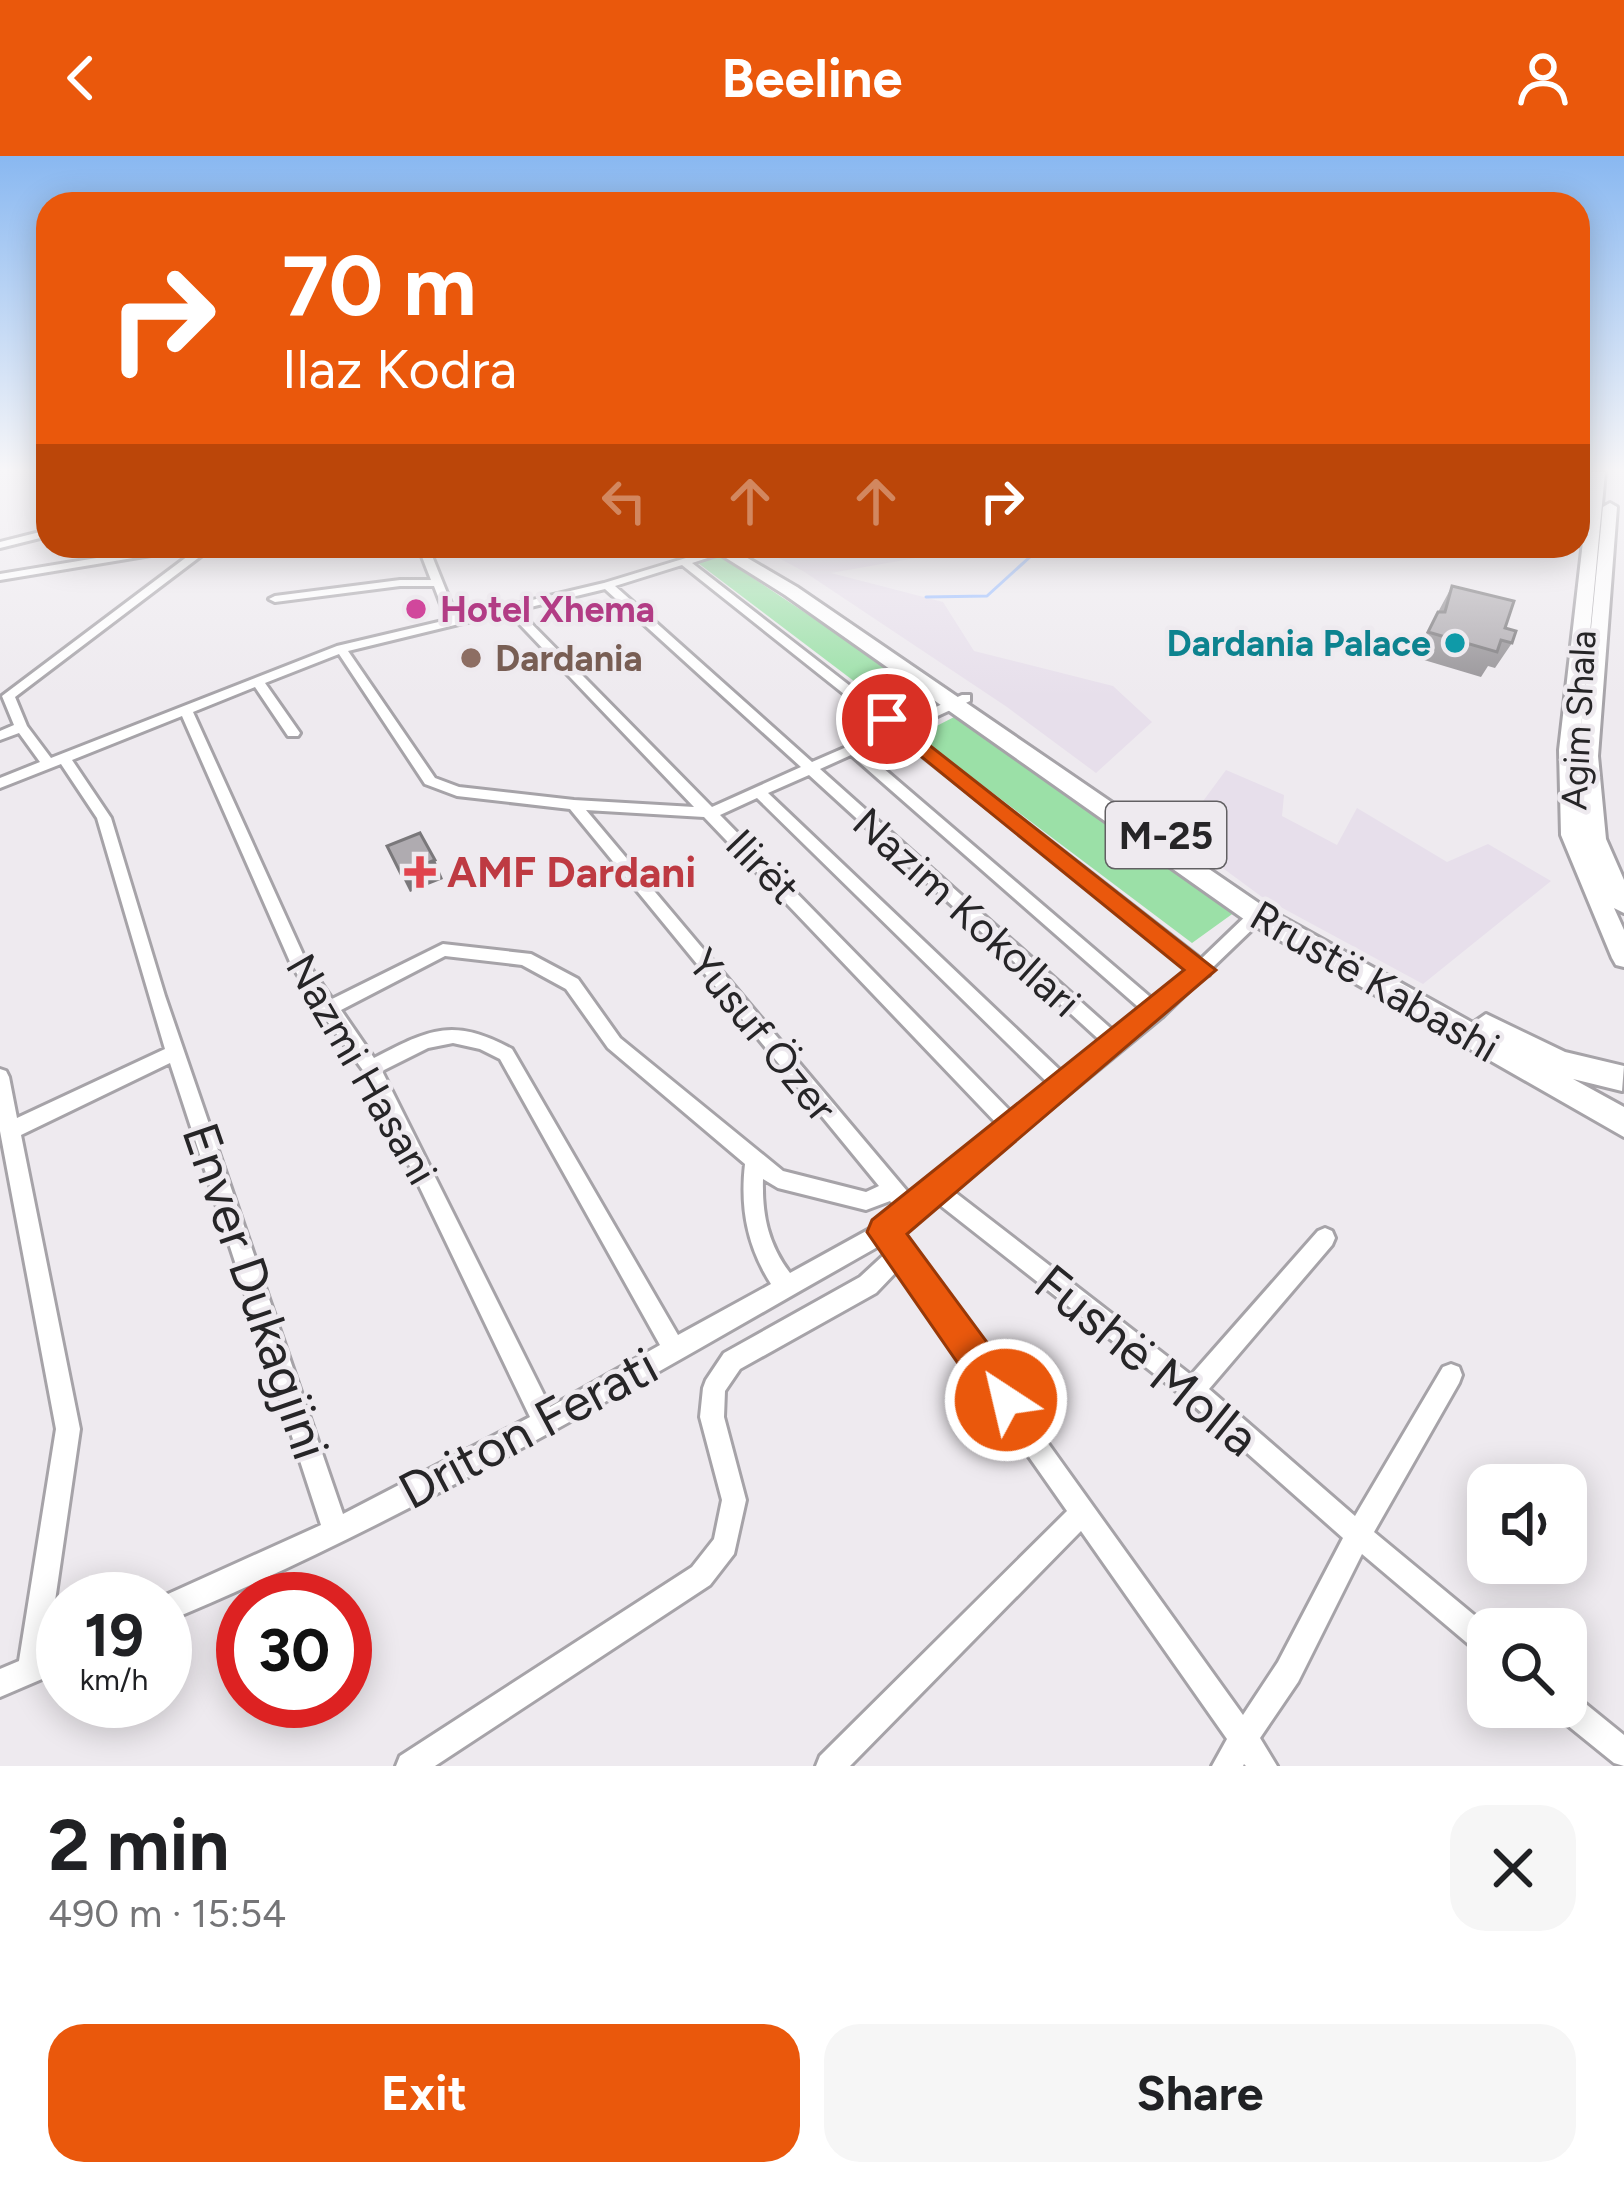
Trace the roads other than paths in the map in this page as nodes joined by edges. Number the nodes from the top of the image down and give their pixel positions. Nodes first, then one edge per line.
1 (1610, 547) edge
2 (115, 558) edge
3 (191, 558) edge
4 (428, 558) edge
5 (698, 558) edge
6 (741, 558) edge
7 (1589, 558) edge
8 (686, 563) junction
9 (0, 577) edge
10 (438, 583) junction
11 (607, 586) junction
12 (274, 599) dead end
13 (511, 609) junction
14 (453, 620) junction
15 (341, 649) junction
16 (259, 683) junction
17 (960, 701) junction
18 (188, 712) junction
19 (21, 727) junction
20 (899, 728) junction
21 (293, 733) dead end
22 (0, 736) edge
23 (851, 749) junction
24 (56, 761) junction
25 (806, 770) junction
26 (0, 784) edge
27 (759, 791) junction
28 (574, 805) junction
29 (712, 813) junction
30 (1624, 905) edge
31 (1257, 915) junction
32 (1624, 958) edge
33 (1203, 970) junction
34 (328, 1009) junction
35 (1156, 1012) junction
36 (1115, 1043) junction
37 (175, 1052) junction
38 (371, 1068) junction
39 (0, 1077) edge
40 (1063, 1085) junction
41 (1623, 1086) edge
42 (1624, 1123) edge
43 (1012, 1126) junction
44 (10, 1131) junction
45 (755, 1161) junction
46 (934, 1188) junction
47 (891, 1191) junction
48 (909, 1208) junction
49 (884, 1232) junction
50 (1325, 1238) dead end
51 (902, 1252) junction
52 (786, 1286) junction
53 (674, 1349) junction
54 (1451, 1375) dead end
55 (1193, 1390) junction
56 (545, 1422) junction
57 (1084, 1511) junction
58 (336, 1531) junction
59 (1358, 1535) junction
60 (192, 1597) edge
61 (1467, 1626) edge
62 (36, 1669) edge
63 (31, 1671) junction
64 (0, 1683) edge
65 (1587, 1723) edge
66 (1245, 1740) junction
67 (1624, 1753) edge
68 (410, 1766) edge
69 (830, 1766) edge
70 (1226, 1766) edge
71 (1263, 1766) edge

1 - 30 main road, Agim Shala
2 - 9 street
3 - 19 street
4 - 10 street
5 - 8 street
6 - 17 main road, Rrustë Kabashi / M-25
7 - 32 main road, Agim Shala
8 - 11 street
8 - 20 street
10 - 12 street
10 - 14 street
11 - 13 street
11 - 25 street, Nazim Kokollari
13 - 14 street
13 - 29 street, Ilirët
14 - 15 street
15 - 16 street
15 - 28 street
16 - 18 street
16 - 21 street
17 - 20 street
17 - 31 main road, Rrustë Kabashi / M-25
17 - 41 main road, Rrustë Kabashi / M-25
18 - 24 street
18 - 34 street, Nazmi Hasani
19 - 22 street
19 - 24 street, Enver Dukagjini
20 - 23 street
20 - 33 street
23 - 25 street
23 - 35 street
24 - 26 street
24 - 37 street, Enver Dukagjini
25 - 27 street
25 - 36 street, Nazim Kokollari
27 - 29 street
27 - 40 street
28 - 29 street
28 - 47 street, Yusuf Özer
29 - 43 street, Ilirët
31 - 33 street, Driton Ferati
31 - 42 main road, Rrustë Kabashi / M-25
33 - 35 street, Driton Ferati
34 - 38 street, Nazmi Hasani
34 - 45 street
35 - 36 street, Driton Ferati
36 - 40 street, Driton Ferati
37 - 44 street
37 - 58 street, Enver Dukagjini
38 - 53 street
38 - 56 street, Nazmi Hasani
39 - 44 street
40 - 43 street, Driton Ferati
43 - 46 street, Driton Ferati
44 - 63 street
45 - 47 street
45 - 52 street
46 - 48 street, Driton Ferati
46 - 55 street, Fushë Molla
47 - 48 street, Yusuf Özer
48 - 49 street, Driton Ferati
49 - 51 street
49 - 52 street, Driton Ferati
50 - 55 street
51 - 57 street
51 - 68 street
52 - 53 street, Driton Ferati
53 - 56 street, Driton Ferati
54 - 59 street
55 - 59 street, Fushë Molla
56 - 58 street, Driton Ferati
57 - 66 street
57 - 69 street
58 - 60 street, Driton Ferati
59 - 61 street, Fushë Molla
59 - 66 street
62 - 63 street
63 - 64 street
65 - 67 street
66 - 70 street
66 - 71 street

